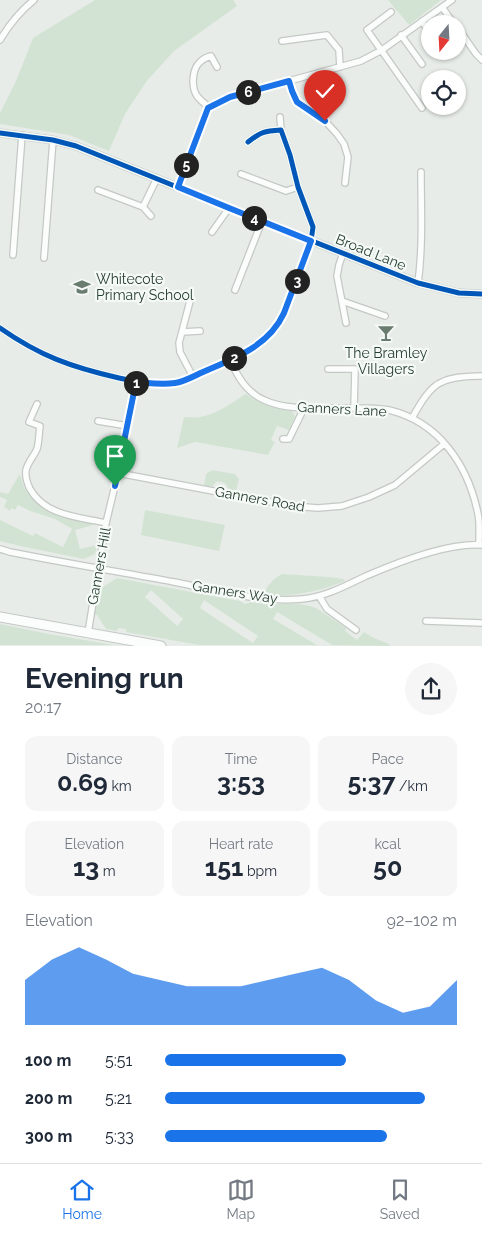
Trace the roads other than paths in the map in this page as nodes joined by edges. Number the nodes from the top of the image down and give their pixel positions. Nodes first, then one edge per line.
1 (34, 0) edge
2 (452, 0) edge
3 (442, 7) junction
4 (391, 12) dead end
5 (431, 15) edge
6 (448, 15) edge
7 (421, 22) edge
8 (401, 35) junction
9 (0, 40) edge
10 (466, 40) edge
11 (282, 41) dead end
12 (382, 50) junction
13 (482, 60) edge
14 (422, 64) dead end
15 (216, 67) dead end
16 (340, 67) junction
17 (289, 81) junction
18 (421, 107) edge
19 (208, 108) junction
20 (280, 117) dead end
21 (281, 130) junction
22 (0, 133) edge
23 (22, 135) junction
24 (53, 140) junction
25 (248, 142) dead end
26 (421, 172) dead end
27 (241, 174) dead end
28 (157, 178) junction
29 (345, 183) dead end
30 (178, 187) junction
31 (298, 187) junction
32 (98, 190) dead end
33 (144, 207) junction
34 (229, 208) junction
35 (151, 216) dead end
36 (262, 221) junction
37 (212, 232) dead end
38 (311, 241) junction
39 (343, 253) junction
40 (13, 255) dead end
41 (44, 258) dead end
42 (418, 283) junction
43 (235, 290) dead end
44 (482, 294) edge
45 (190, 301) dead end
46 (342, 301) junction
47 (385, 316) dead end
48 (346, 323) dead end
49 (0, 328) edge
50 (200, 331) dead end
51 (182, 332) junction
52 (230, 360) junction
53 (328, 368) dead end
54 (482, 376) edge
55 (193, 377) junction
56 (136, 382) junction
57 (37, 404) dead end
58 (304, 408) junction
59 (354, 408) junction
60 (412, 418) junction
61 (98, 421) dead end
62 (128, 426) junction
63 (283, 439) dead end
64 (444, 444) junction
65 (118, 473) junction
66 (106, 523) junction
67 (480, 544) edge
68 (0, 549) edge
69 (99, 569) junction
70 (319, 596) junction
71 (0, 617) edge
72 (426, 621) dead end
73 (482, 623) edge
74 (356, 630) dead end
75 (88, 633) junction
76 (161, 646) edge

1 - 9 street
2 - 3 street
3 - 5 street
3 - 6 street
4 - 12 street
7 - 8 street
8 - 12 street
8 - 14 street
10 - 13 street
11 - 16 street
12 - 16 street
12 - 18 street
15 - 19 street
16 - 17 street
17 - 19 street
17 - 29 street
19 - 30 street
20 - 21 street
21 - 25 street
21 - 31 street
22 - 23 street, Broad Lane
23 - 24 street, Broad Lane
23 - 40 street
24 - 28 street, Broad Lane
24 - 41 street
26 - 42 street
27 - 31 street
28 - 30 street, Broad Lane
28 - 33 street
30 - 34 street, Broad Lane
31 - 38 street
32 - 33 street
33 - 35 street
34 - 36 street, Broad Lane
34 - 37 street
36 - 38 street, Broad Lane
36 - 43 street
38 - 39 street, Broad Lane
38 - 52 street
39 - 42 street, Broad Lane
39 - 46 street
42 - 44 street, Broad Lane
45 - 51 street
46 - 47 street
46 - 48 street
49 - 56 street
50 - 51 street
51 - 55 street
52 - 55 street
52 - 58 street, Ganners Lane
53 - 59 street
54 - 60 street
55 - 56 street
56 - 62 street, Ganners Hill
57 - 66 street
58 - 59 street, Ganners Lane
58 - 63 street
59 - 60 street, Ganners Lane
60 - 64 street, Ganners Lane
61 - 62 street
62 - 65 street, Ganners Hill
64 - 65 street, Ganners Road
64 - 67 street, Ganners Lane
65 - 66 street, Ganners Hill
66 - 69 street, Ganners Hill
67 - 70 street, Ganners Way
68 - 69 street, Ganners Way
69 - 70 street, Ganners Way
69 - 75 street, Ganners Hill
70 - 74 street
71 - 75 main road
72 - 73 street
75 - 76 main road

